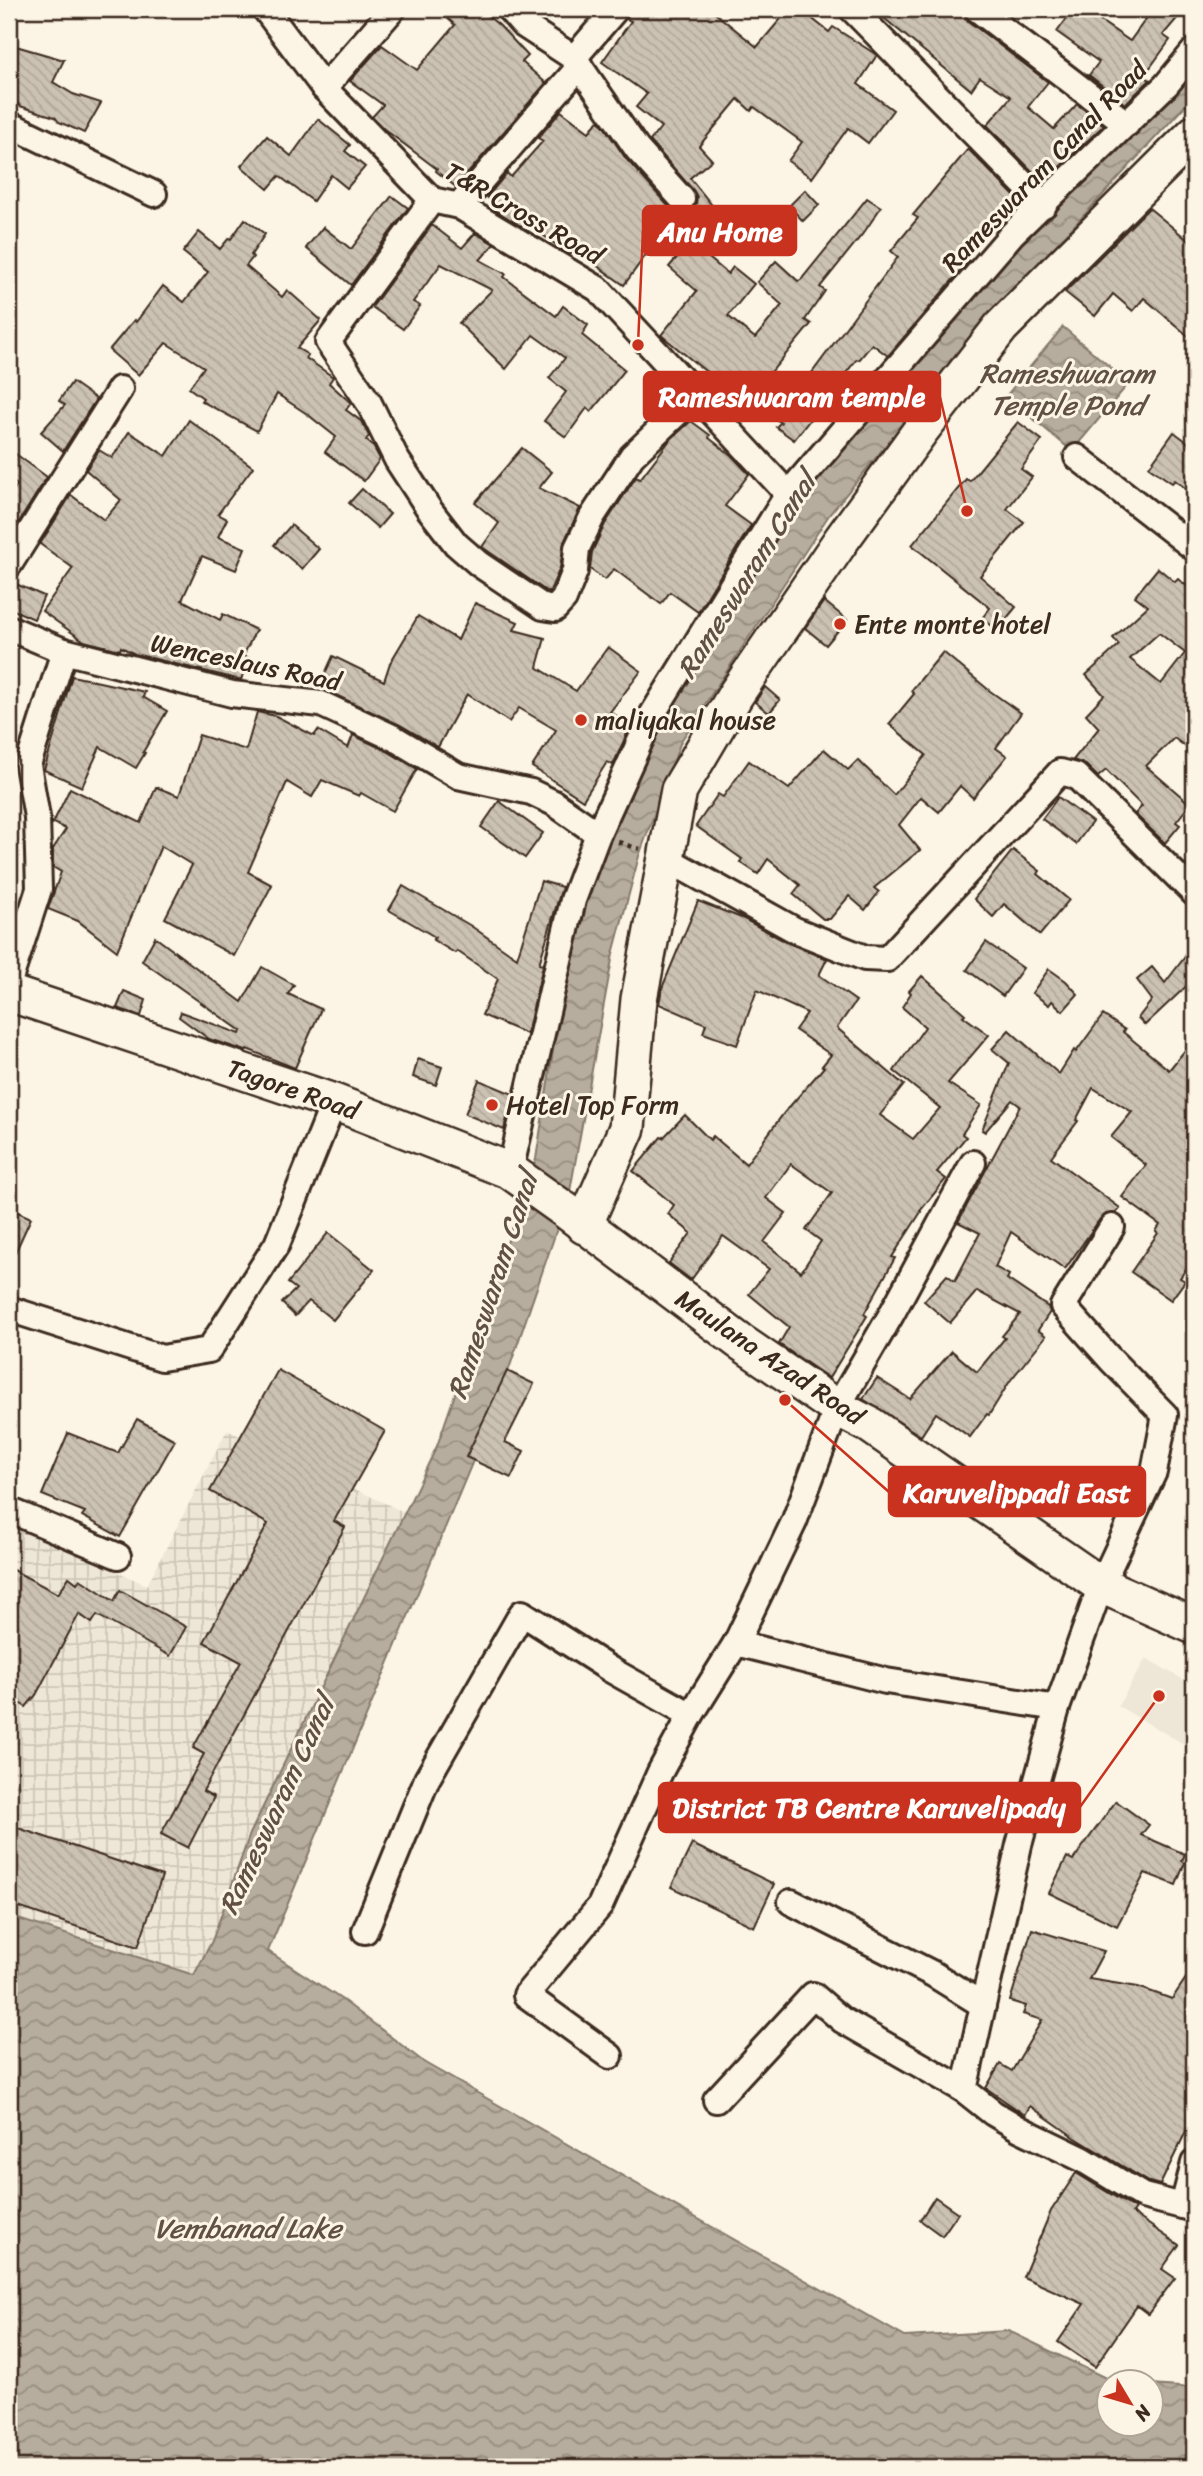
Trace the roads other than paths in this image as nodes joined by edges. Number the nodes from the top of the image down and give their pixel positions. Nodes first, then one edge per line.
1 (265, 9) edge
2 (393, 9) edge
3 (616, 9) edge
4 (977, 9) edge
5 (854, 10) edge
6 (522, 14) edge
7 (1194, 51) edge
8 (577, 62) junction
9 (324, 88) junction
10 (9, 124) edge
11 (1127, 124) junction
12 (1194, 134) edge
13 (154, 194) dead end
14 (682, 199) dead end
15 (432, 200) junction
16 (1044, 205) junction
17 (459, 206) junction
18 (120, 389) dead end
19 (696, 395) junction
20 (1077, 457) dead end
21 (789, 494) junction
22 (1194, 548) edge
23 (9, 565) edge
24 (9, 628) edge
25 (64, 651) junction
26 (598, 834) junction
27 (667, 859) junction
28 (1194, 893) edge
29 (9, 982) edge
30 (9, 993) edge
31 (334, 1102) junction
32 (973, 1163) dead end
33 (513, 1174) junction
34 (575, 1218) junction
35 (1112, 1227) dead end
36 (9, 1309) edge
37 (837, 1408) junction
38 (9, 1510) edge
39 (118, 1556) dead end
40 (1101, 1585) junction
41 (1194, 1626) edge
42 (736, 1643) junction
43 (1057, 1708) junction
44 (691, 1714) junction
45 (792, 1902) dead end
46 (365, 1931) dead end
47 (983, 2006) junction
48 (610, 2056) dead end
49 (964, 2090) junction
50 (716, 2100) dead end
51 (1194, 2163) edge
52 (1189, 2207) edge

1 - 9 street, T&R Cross Road
2 - 9 street
3 - 8 street
4 - 11 street
5 - 16 street
6 - 8 street
7 - 11 street, Rameswaram Canal Road
8 - 14 street
8 - 17 street
9 - 15 street, T&R Cross Road
10 - 13 street
11 - 16 street, Rameswaram Canal Road
12 - 27 main road
15 - 17 street, T&R Cross Road
15 - 19 street
16 - 21 street, Rameswaram Canal Road
17 - 19 street, T&R Cross Road
18 - 23 street
19 - 21 street, T&R Cross Road
20 - 22 street
21 - 26 street, Rameswaram Canal Road
24 - 25 street, Wenceslaus Road
25 - 26 street, Wenceslaus Road
25 - 29 street
26 - 33 street, Rameswaram Canal Road
27 - 28 street
27 - 34 main road
30 - 31 main road, Tagore Road
31 - 33 main road, Tagore Road
31 - 36 street
32 - 37 street
33 - 34 main road, Tagore Road
34 - 37 main road, Maulana Azad Road
35 - 40 street
37 - 40 main road, Maulana Azad Road
37 - 42 street
38 - 39 street
40 - 41 main road, Maulana Azad Road
40 - 43 street
42 - 43 street
42 - 44 street
43 - 47 street
44 - 46 street
44 - 48 street
45 - 47 street
47 - 49 street
49 - 50 street
49 - 52 street
51 - 52 street

